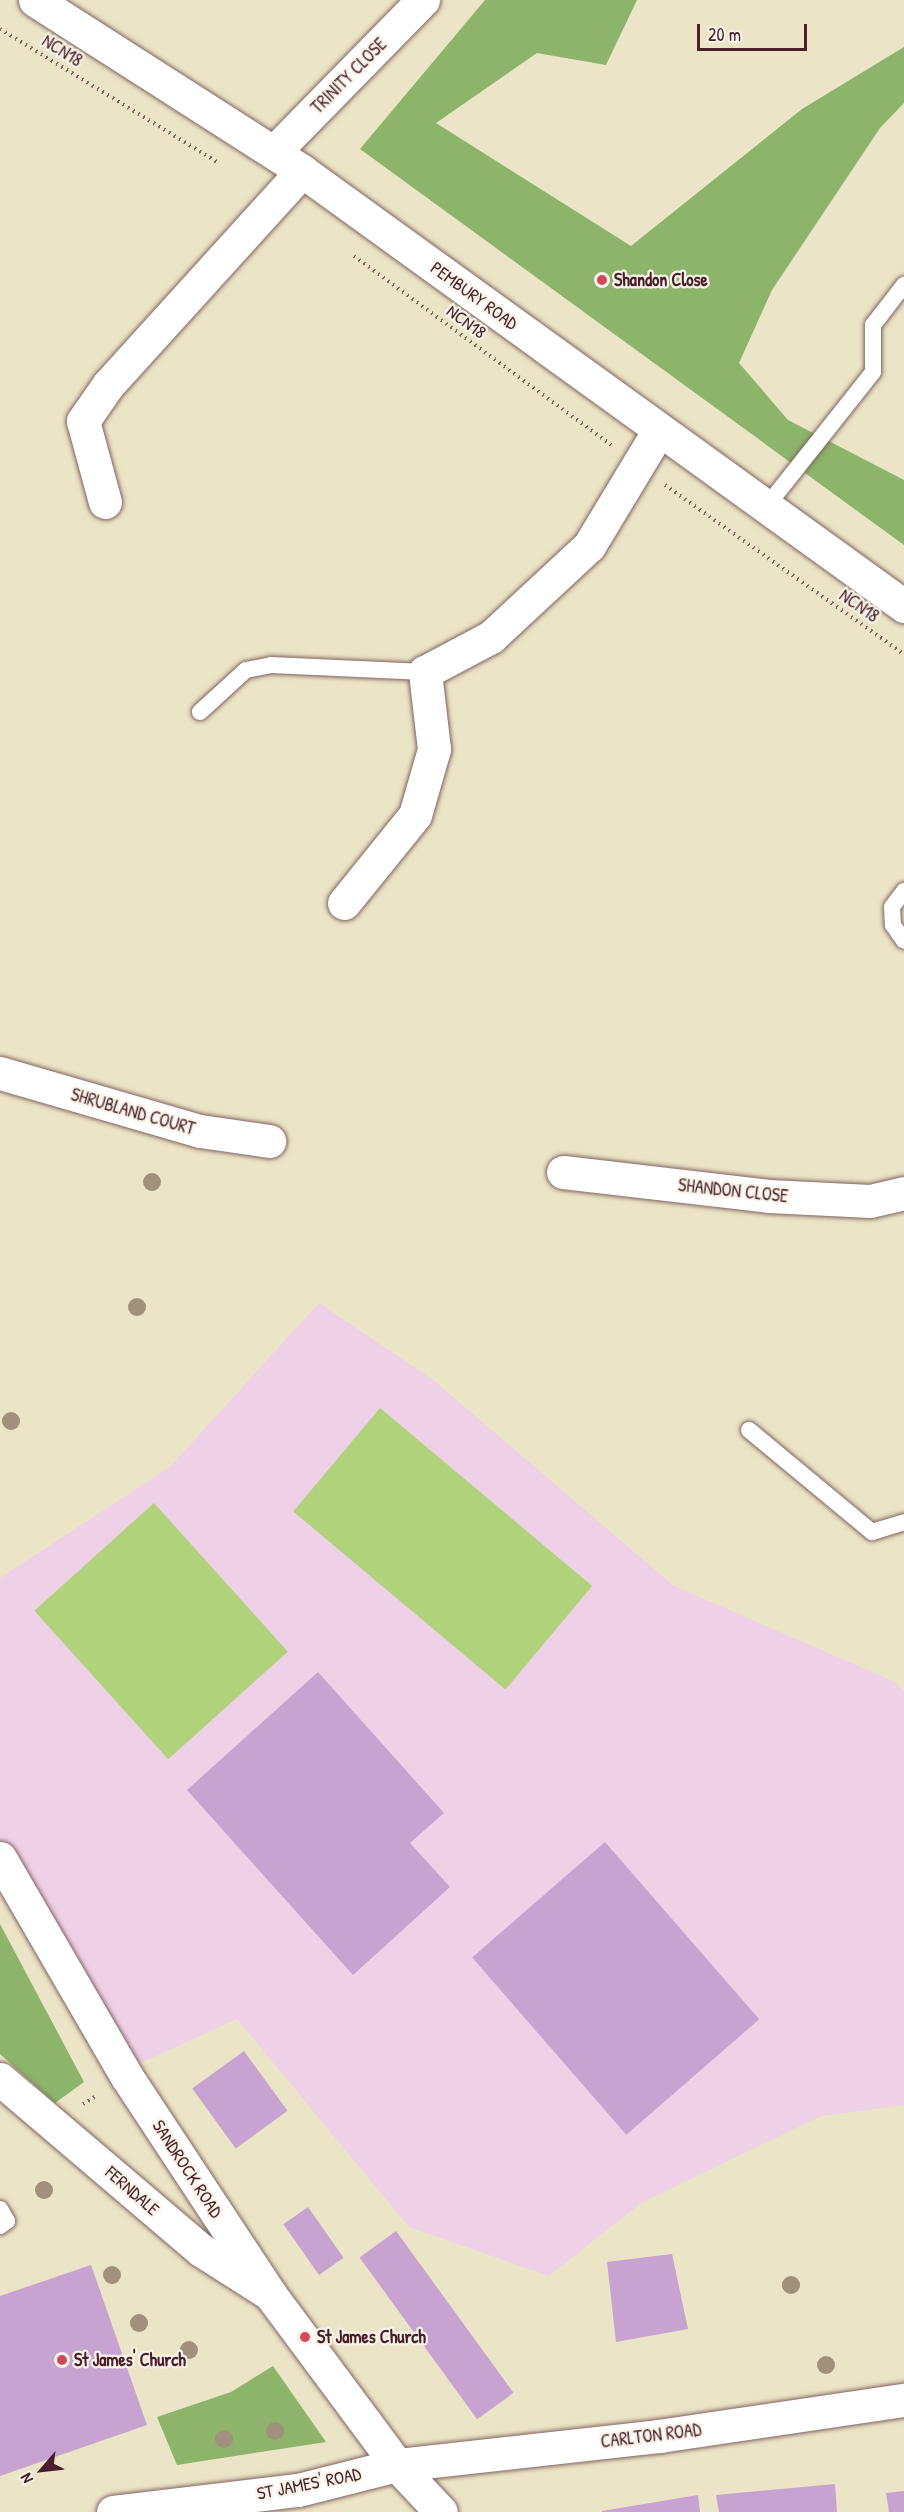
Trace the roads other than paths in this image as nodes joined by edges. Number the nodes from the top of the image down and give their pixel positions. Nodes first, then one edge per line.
1 (35, 0) edge
2 (407, 5) edge
3 (274, 152) junction
4 (302, 171) junction
5 (904, 285) edge
6 (659, 430) junction
7 (105, 502) dead end
8 (766, 507) junction
9 (904, 606) edge
10 (425, 672) junction
11 (200, 711) dead end
12 (904, 891) edge
13 (344, 903) dead end
14 (904, 941) edge
15 (0, 1073) edge
16 (269, 1140) dead end
17 (562, 1172) dead end
18 (904, 1193) edge
19 (749, 1430) dead end
20 (904, 1522) edge
21 (0, 1857) edge
22 (0, 2079) edge
23 (0, 2209) edge
24 (0, 2226) edge
25 (270, 2294) junction
26 (904, 2400) edge
27 (397, 2465) junction
28 (113, 2512) edge
29 (441, 2512) edge

1 - 3 street, PEMBURY ROAD
2 - 3 street, TRINITY CLOSE
3 - 4 street, PEMBURY ROAD
4 - 6 street, PEMBURY ROAD
4 - 7 street
5 - 8 lane
6 - 8 street, PEMBURY ROAD
6 - 10 street
8 - 9 street, PEMBURY ROAD
10 - 11 lane
10 - 13 street
12 - 14 lane
15 - 16 street, SHRUBLAND COURT
17 - 18 street, SHANDON CLOSE
19 - 20 lane
21 - 25 street, SANDROCK ROAD
22 - 25 street, FERNDALE
23 - 24 lane
25 - 27 street, SANDROCK ROAD
26 - 27 street, CARLTON ROAD
27 - 28 street, ST JAMES' ROAD
27 - 29 street, SANDROCK ROAD

